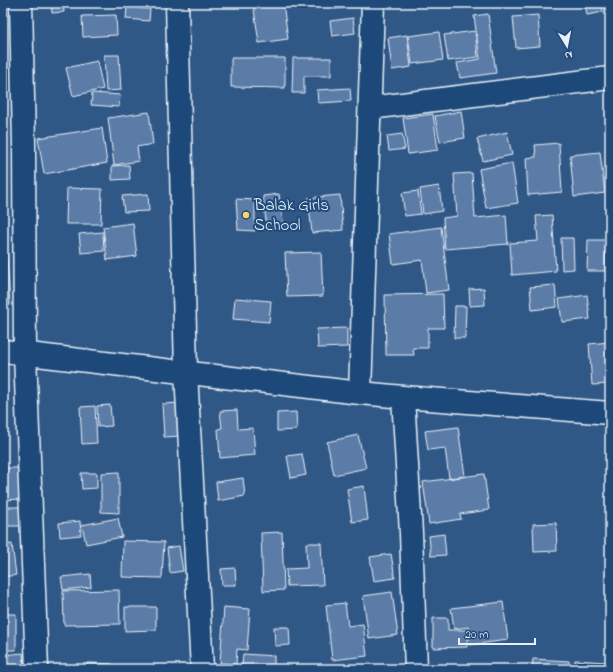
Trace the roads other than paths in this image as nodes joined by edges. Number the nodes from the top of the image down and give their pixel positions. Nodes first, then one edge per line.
1 (21, 3) edge
2 (177, 3) edge
3 (373, 3) edge
4 (610, 78) edge
5 (370, 108) junction
6 (3, 351) edge
7 (25, 353) junction
8 (186, 372) junction
9 (360, 393) junction
10 (403, 397) junction
11 (610, 413) edge
12 (37, 669) edge
13 (202, 669) edge
14 (416, 669) edge

1 - 7 street
2 - 8 street
3 - 5 street
4 - 5 street
5 - 9 street
6 - 7 street
7 - 8 street
7 - 12 street
8 - 9 street
8 - 13 street
9 - 10 street
10 - 11 street
10 - 14 street

